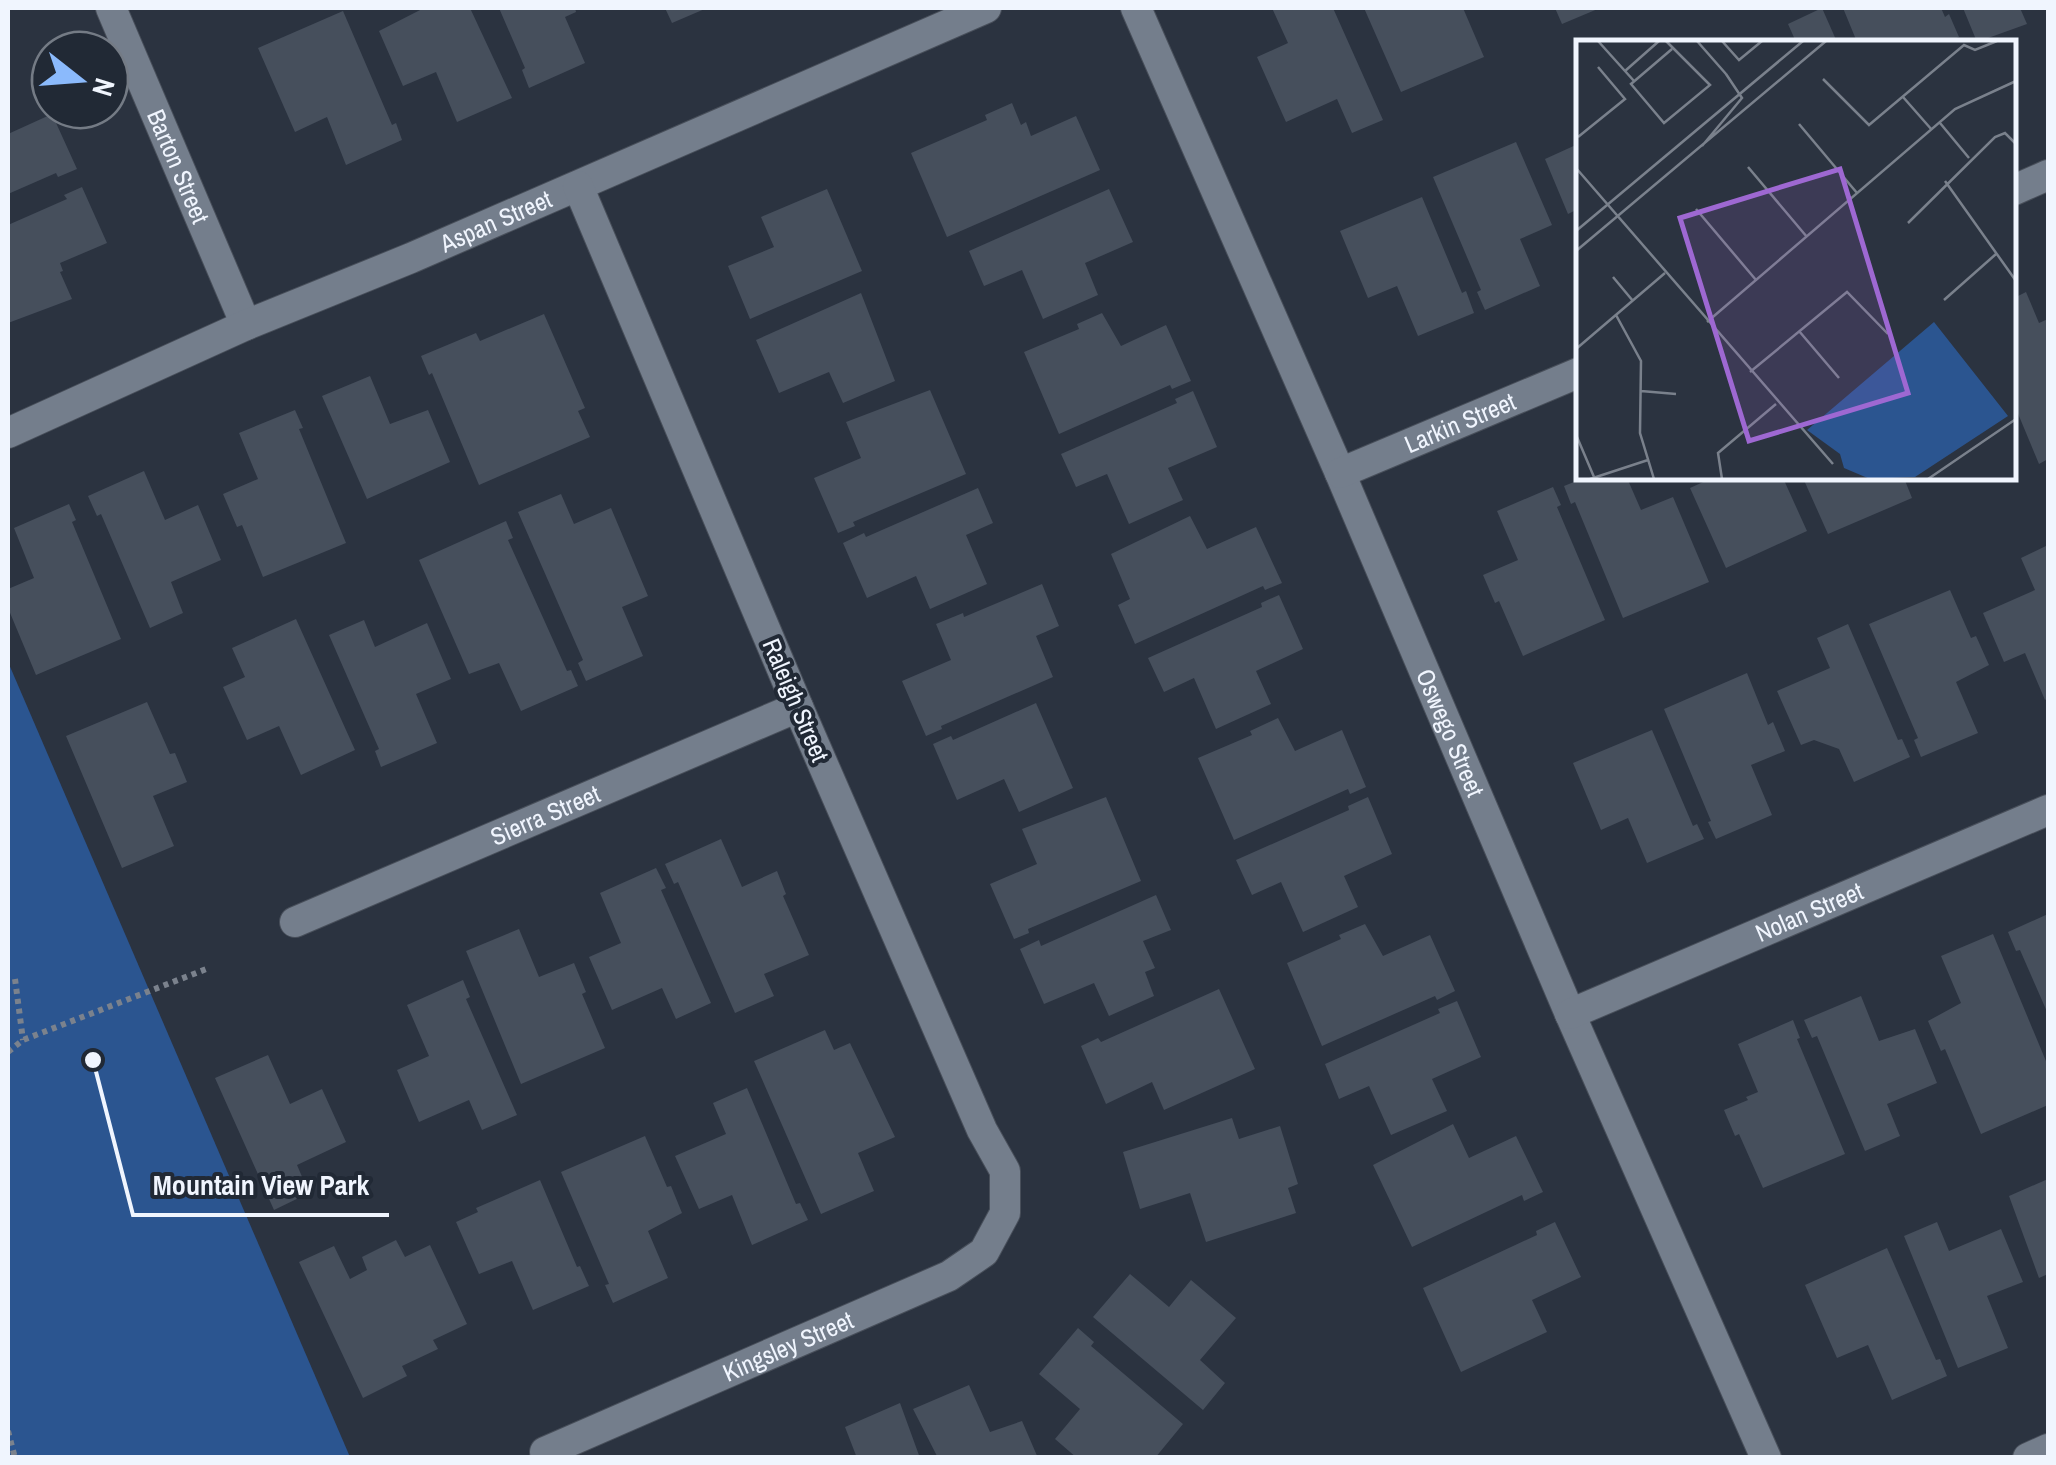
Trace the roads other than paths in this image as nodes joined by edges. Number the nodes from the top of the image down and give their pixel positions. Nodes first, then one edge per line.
1 (111, 8) edge
2 (986, 8) edge
3 (1136, 8) edge
4 (2048, 175) edge
5 (578, 186) junction
6 (2016, 189) edge
7 (246, 324) junction
8 (1576, 374) edge
9 (8, 433) edge
10 (1340, 473) junction
11 (798, 707) junction
12 (2048, 810) edge
13 (295, 922) dead end
14 (1570, 1014) junction
15 (1005, 1213) joint
16 (2048, 1448) edge
17 (545, 1452) dead end
18 (1766, 1458) edge
19 (2028, 1458) edge

1 - 7 street, Barton Street
2 - 5 street, Aspan Street
3 - 10 street, Oswego Street
4 - 6 street
5 - 7 street, Aspan Street
5 - 11 street, Raleigh Street
7 - 9 street, Aspan Street
8 - 10 street, Larkin Street
10 - 14 street, Oswego Street
11 - 13 street, Sierra Street
11 - 15 street, Raleigh Street
12 - 14 street, Nolan Street
14 - 18 street, Oswego Street
15 - 17 street, Kingsley Street
16 - 19 street

